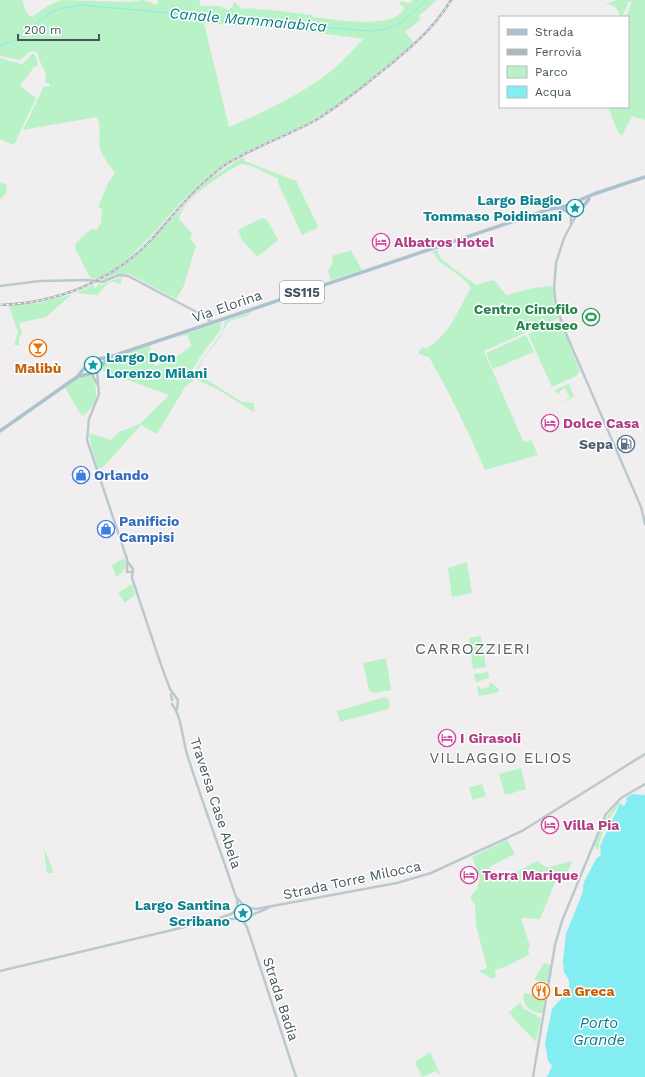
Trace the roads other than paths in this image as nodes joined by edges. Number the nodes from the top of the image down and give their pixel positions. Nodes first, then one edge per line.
1 (645, 177) edge
2 (602, 192) junction
3 (576, 202) junction
4 (571, 204) junction
5 (556, 208) junction
6 (580, 210) junction
7 (571, 212) junction
8 (570, 228) junction
9 (0, 286) edge
10 (212, 322) junction
11 (110, 357) junction
12 (95, 360) junction
13 (86, 366) junction
14 (98, 369) junction
15 (90, 372) junction
16 (77, 377) junction
17 (98, 386) junction
18 (0, 431) edge
19 (645, 524) edge
20 (127, 560) junction
21 (132, 567) junction
22 (127, 568) junction
23 (133, 572) junction
24 (129, 573) junction
25 (132, 578) junction
26 (170, 689) junction
27 (176, 698) junction
28 (172, 702) junction
29 (178, 704) junction
30 (178, 715) junction
31 (645, 754) edge
32 (645, 784) edge
33 (236, 897) junction
34 (245, 907) junction
35 (272, 907) junction
36 (238, 910) junction
37 (248, 916) junction
38 (241, 918) junction
39 (214, 920) junction
40 (247, 928) junction
41 (0, 971) edge
42 (296, 1077) edge
43 (533, 1077) edge

1 - 2 main road
2 - 3 main road, Via Elorina
2 - 6 main road
3 - 4 main road, Via Elorina
3 - 6 main road
4 - 5 main road, Via Elorina
4 - 7 main road
5 - 7 main road
5 - 10 main road, Via Elorina / SS115
6 - 7 main road
6 - 8 street
7 - 8 street
8 - 19 street
9 - 10 street
10 - 11 main road, Via Elorina / SS115
11 - 12 main road, Via Elorina
11 - 14 main road
12 - 13 main road
12 - 14 main road
13 - 15 main road
13 - 16 main road
14 - 15 main road
14 - 17 street
15 - 16 main road
15 - 17 street
16 - 18 main road
17 - 20 street
20 - 21 street
20 - 22 street
21 - 22 street
21 - 23 street
22 - 24 street
23 - 24 street
23 - 25 street
24 - 25 street
25 - 26 street
26 - 27 street
26 - 28 street
27 - 28 street
27 - 29 street
28 - 29 street
28 - 30 street
29 - 30 street
30 - 33 street, Traversa Case Abela
31 - 35 street, Strada Torre Milocca
32 - 43 street
33 - 34 street
33 - 36 street
34 - 35 street
34 - 36 street
34 - 37 street
35 - 37 street
36 - 38 street
36 - 39 street
37 - 38 street
37 - 40 street
38 - 39 street
38 - 40 street
39 - 41 street
40 - 42 street, Strada Badia

